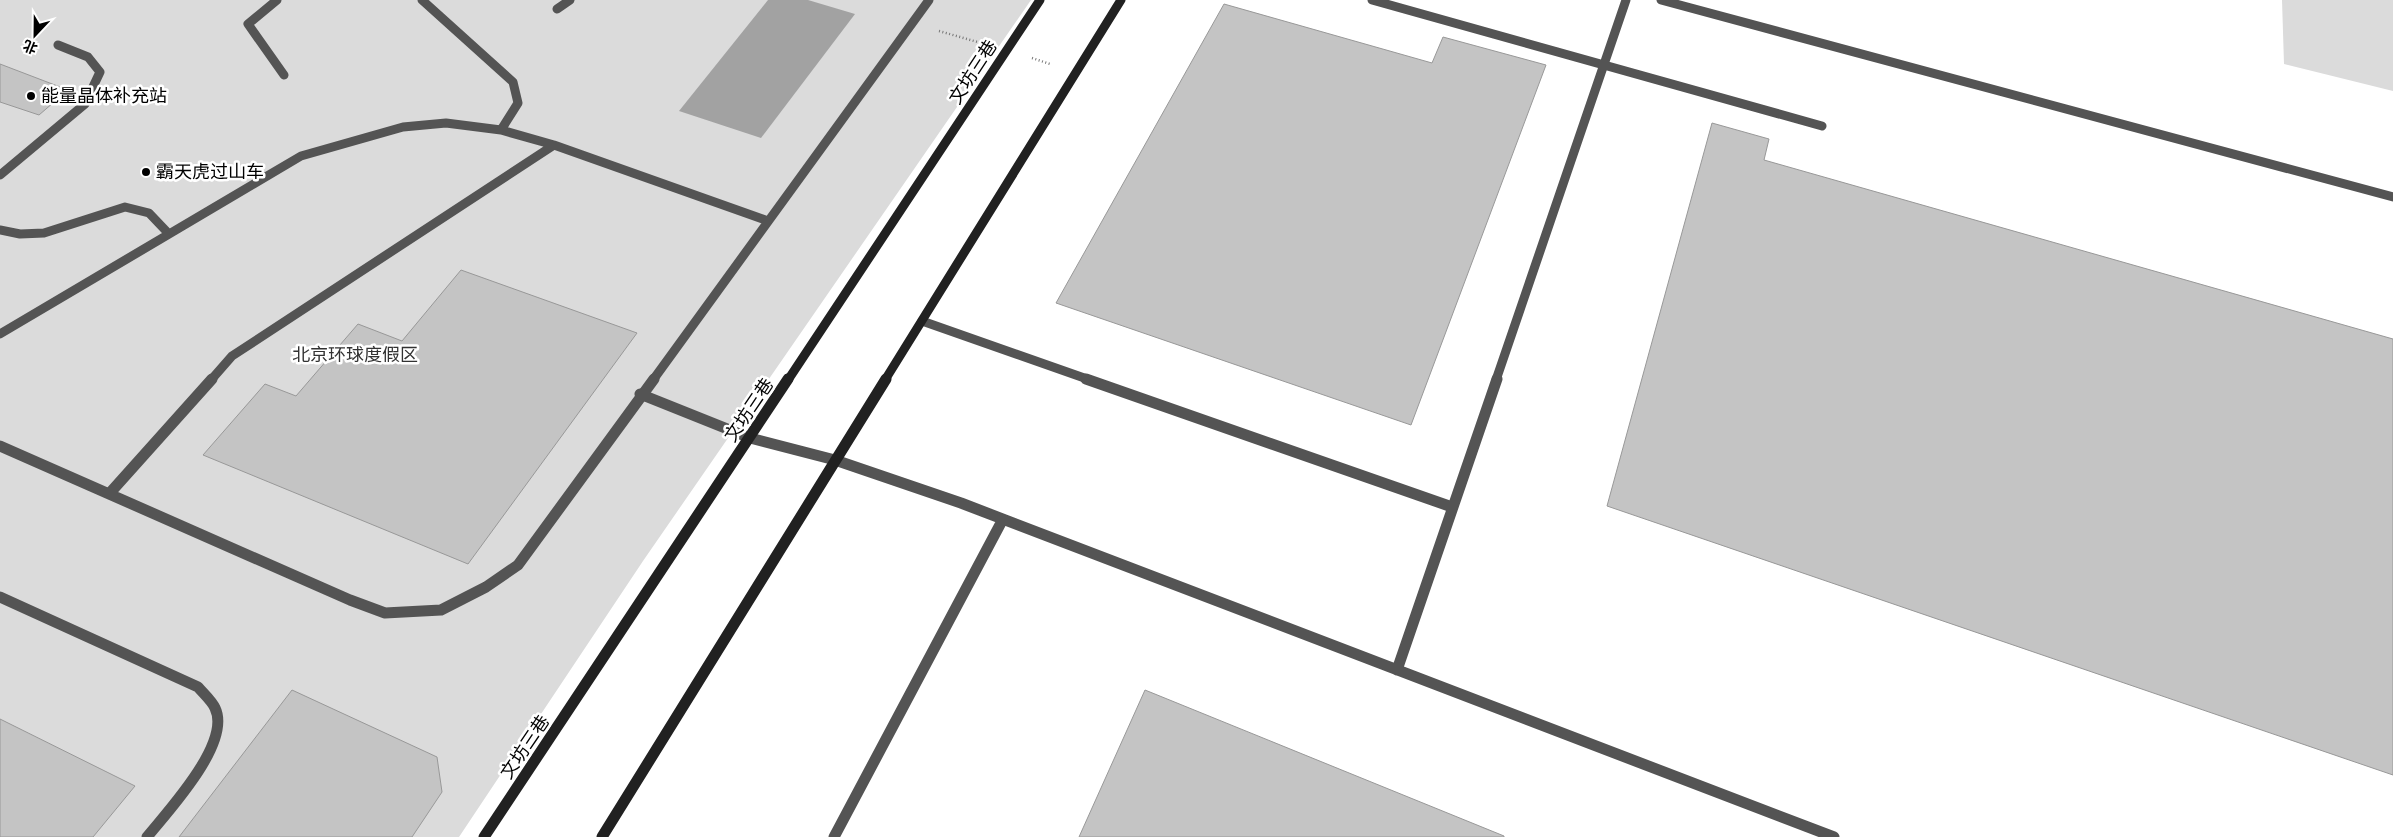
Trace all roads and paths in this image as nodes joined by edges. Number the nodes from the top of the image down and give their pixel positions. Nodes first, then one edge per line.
1 (277, 0) edge
2 (422, 0) edge
3 (570, 0) edge
4 (929, 0) edge
5 (1040, 0) edge
6 (1121, 0) edge
7 (1372, 0) edge
8 (1626, 0) edge
9 (1661, 0) edge
10 (557, 9) dead end
11 (58, 45) dead end
12 (1604, 65) junction
13 (284, 75) dead end
14 (1822, 126) dead end
15 (501, 130) junction
16 (554, 146) junction
17 (0, 175) edge
18 (2393, 197) edge
19 (768, 221) junction
20 (0, 230) edge
21 (169, 234) junction
22 (922, 321) junction
23 (0, 334) edge
24 (640, 394) junction
25 (750, 438) junction
26 (0, 446) edge
27 (835, 460) junction
28 (109, 494) junction
29 (1452, 507) junction
30 (1003, 520) junction
31 (0, 597) edge
32 (1396, 670) junction
33 (147, 837) edge
34 (484, 837) edge
35 (602, 837) edge
36 (834, 837) edge
37 (1834, 837) edge

1 - 13 lane
2 - 15 lane
3 - 10 lane
4 - 19 lane
5 - 25 main road, 文坊三巷
6 - 22 main road
7 - 12 lane
8 - 12 lane
9 - 18 lane
11 - 17 lane
12 - 14 lane
12 - 29 lane
15 - 16 lane
15 - 21 lane
16 - 19 lane
16 - 28 lane
19 - 24 lane
20 - 21 lane
21 - 23 lane
22 - 27 main road
22 - 29 lane
24 - 25 lane
24 - 28 lane
25 - 27 lane
25 - 34 main road, 文坊三巷
26 - 28 lane
27 - 30 lane
27 - 35 main road
29 - 32 lane
30 - 32 lane
30 - 36 lane
31 - 33 lane
32 - 37 lane

